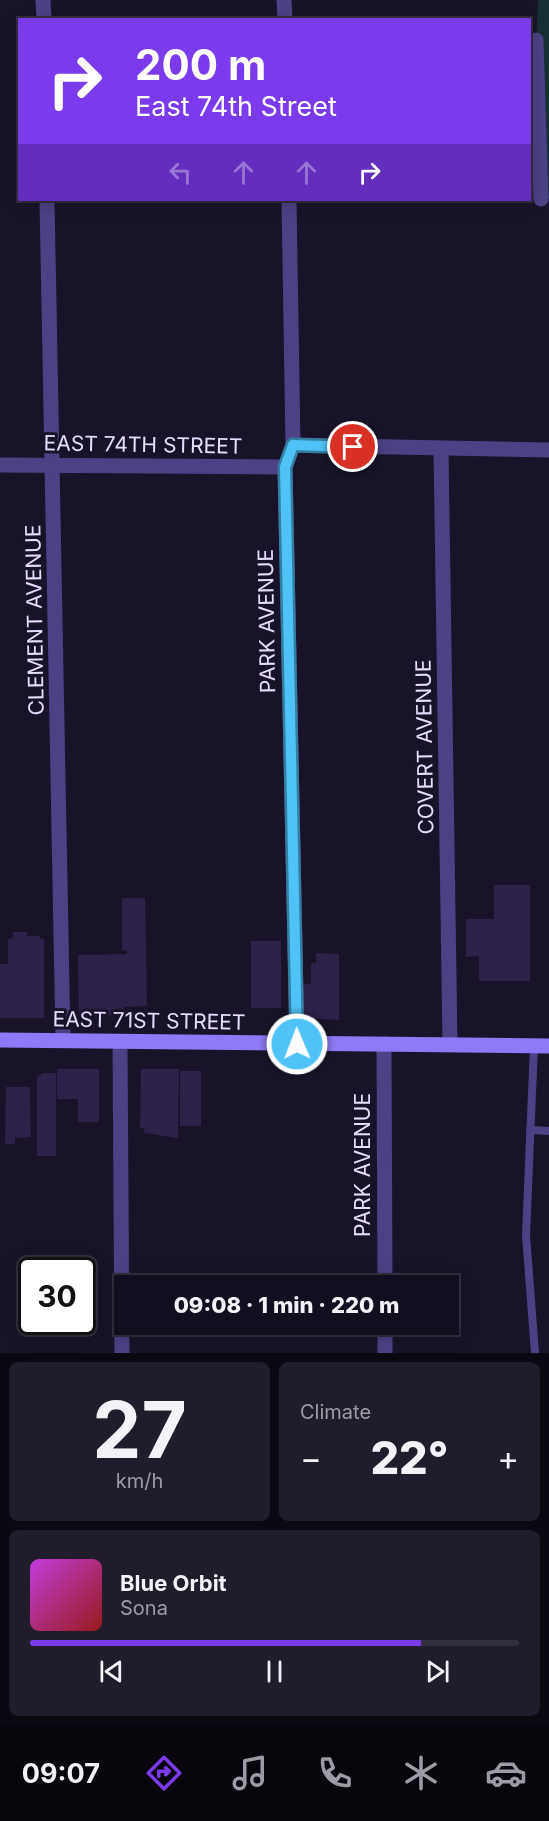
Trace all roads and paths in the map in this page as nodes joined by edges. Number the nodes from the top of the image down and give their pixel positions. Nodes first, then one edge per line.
1 (43, 0) edge
2 (284, 0) edge
3 (44, 18) edge
4 (285, 18) edge
5 (536, 40) dead end
6 (540, 199) edge
7 (48, 201) edge
8 (289, 201) edge
9 (293, 445) junction
10 (441, 449) junction
11 (549, 450) edge
12 (53, 464) junction
13 (0, 465) edge
14 (285, 467) junction
15 (0, 1040) edge
16 (63, 1040) junction
17 (120, 1042) junction
18 (297, 1044) junction
19 (384, 1044) junction
20 (450, 1044) junction
21 (542, 1046) edge
22 (530, 1131) junction
23 (549, 1131) edge
24 (385, 1275) edge
25 (385, 1335) edge
26 (122, 1353) edge
27 (385, 1353) edge
28 (535, 1353) edge

1 - 3 street
2 - 4 street
5 - 6 street
7 - 12 street, CLEMENT AVENUE
8 - 9 street, PARK AVENUE
9 - 10 street
9 - 14 street, PARK AVENUE
10 - 11 street
10 - 20 street, COVERT AVENUE
12 - 13 street, EAST 74TH STREET
12 - 14 street, EAST 74TH STREET
12 - 16 street, CLEMENT AVENUE
14 - 18 street, PARK AVENUE
15 - 16 main road, EAST 71ST STREET
16 - 17 main road, EAST 71ST STREET
17 - 18 main road, EAST 71ST STREET
17 - 26 street
18 - 19 main road, EAST 71ST STREET
19 - 20 main road, EAST 71ST STREET
19 - 24 street, PARK AVENUE
20 - 21 main road, EAST 71ST STREET
21 - 22 lane
22 - 23 lane
22 - 28 lane
25 - 27 street

